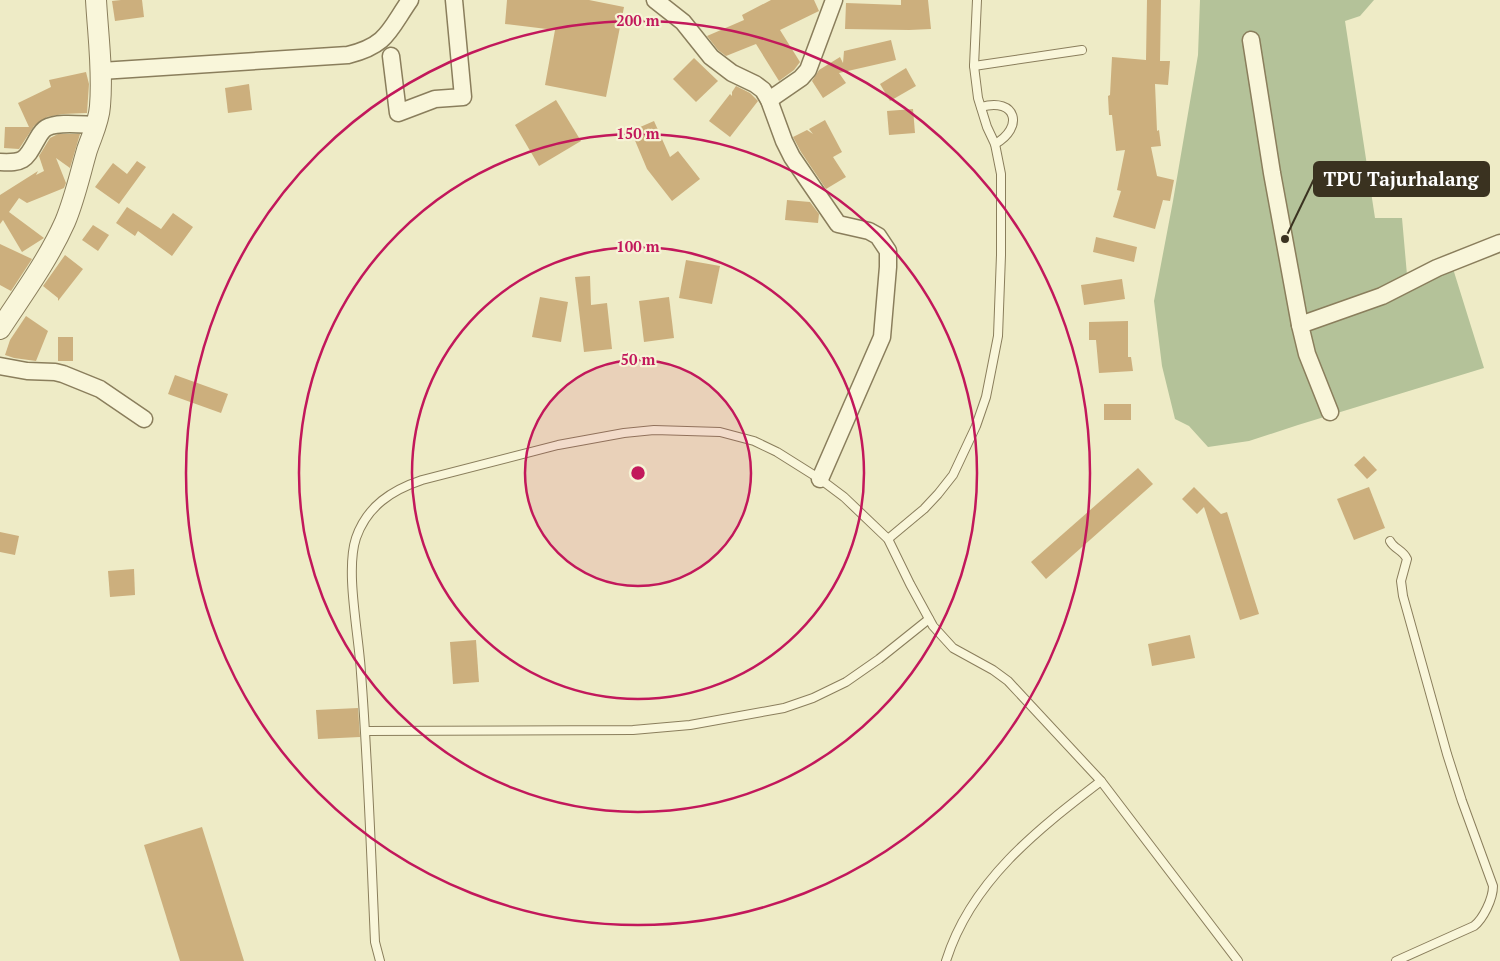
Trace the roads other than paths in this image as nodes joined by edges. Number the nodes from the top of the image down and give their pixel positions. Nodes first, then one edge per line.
1 (96, 0) edge
2 (410, 0) edge
3 (454, 0) edge
4 (655, 0) edge
5 (834, 0) edge
6 (977, 0) edge
7 (1250, 40) dead end
8 (1082, 50) dead end
9 (391, 56) dead end
10 (974, 66) junction
11 (101, 71) junction
12 (769, 100) junction
13 (981, 107) junction
14 (97, 125) junction
15 (995, 144) junction
16 (0, 162) edge
17 (1500, 243) edge
18 (1300, 324) junction
19 (0, 329) edge
20 (0, 366) edge
21 (1330, 412) dead end
22 (144, 419) dead end
23 (820, 479) junction
24 (888, 539) junction
25 (1390, 540) dead end
26 (929, 619) junction
27 (366, 732) junction
28 (1101, 781) junction
29 (380, 961) edge
30 (946, 961) edge
31 (1238, 961) edge
32 (1396, 961) edge

1 - 11 street
2 - 11 street
3 - 9 street
4 - 12 street
5 - 12 street
6 - 10 lane
7 - 18 street
8 - 10 lane
10 - 13 lane
11 - 14 street
12 - 23 street
13 - 15 lane
13 - 15 lane
14 - 16 street
14 - 19 street
15 - 24 lane
17 - 18 street
18 - 21 street
20 - 22 street
23 - 24 lane
23 - 27 lane
24 - 26 lane
25 - 32 lane
26 - 27 lane
26 - 28 lane
27 - 29 lane
28 - 30 lane
28 - 31 lane

